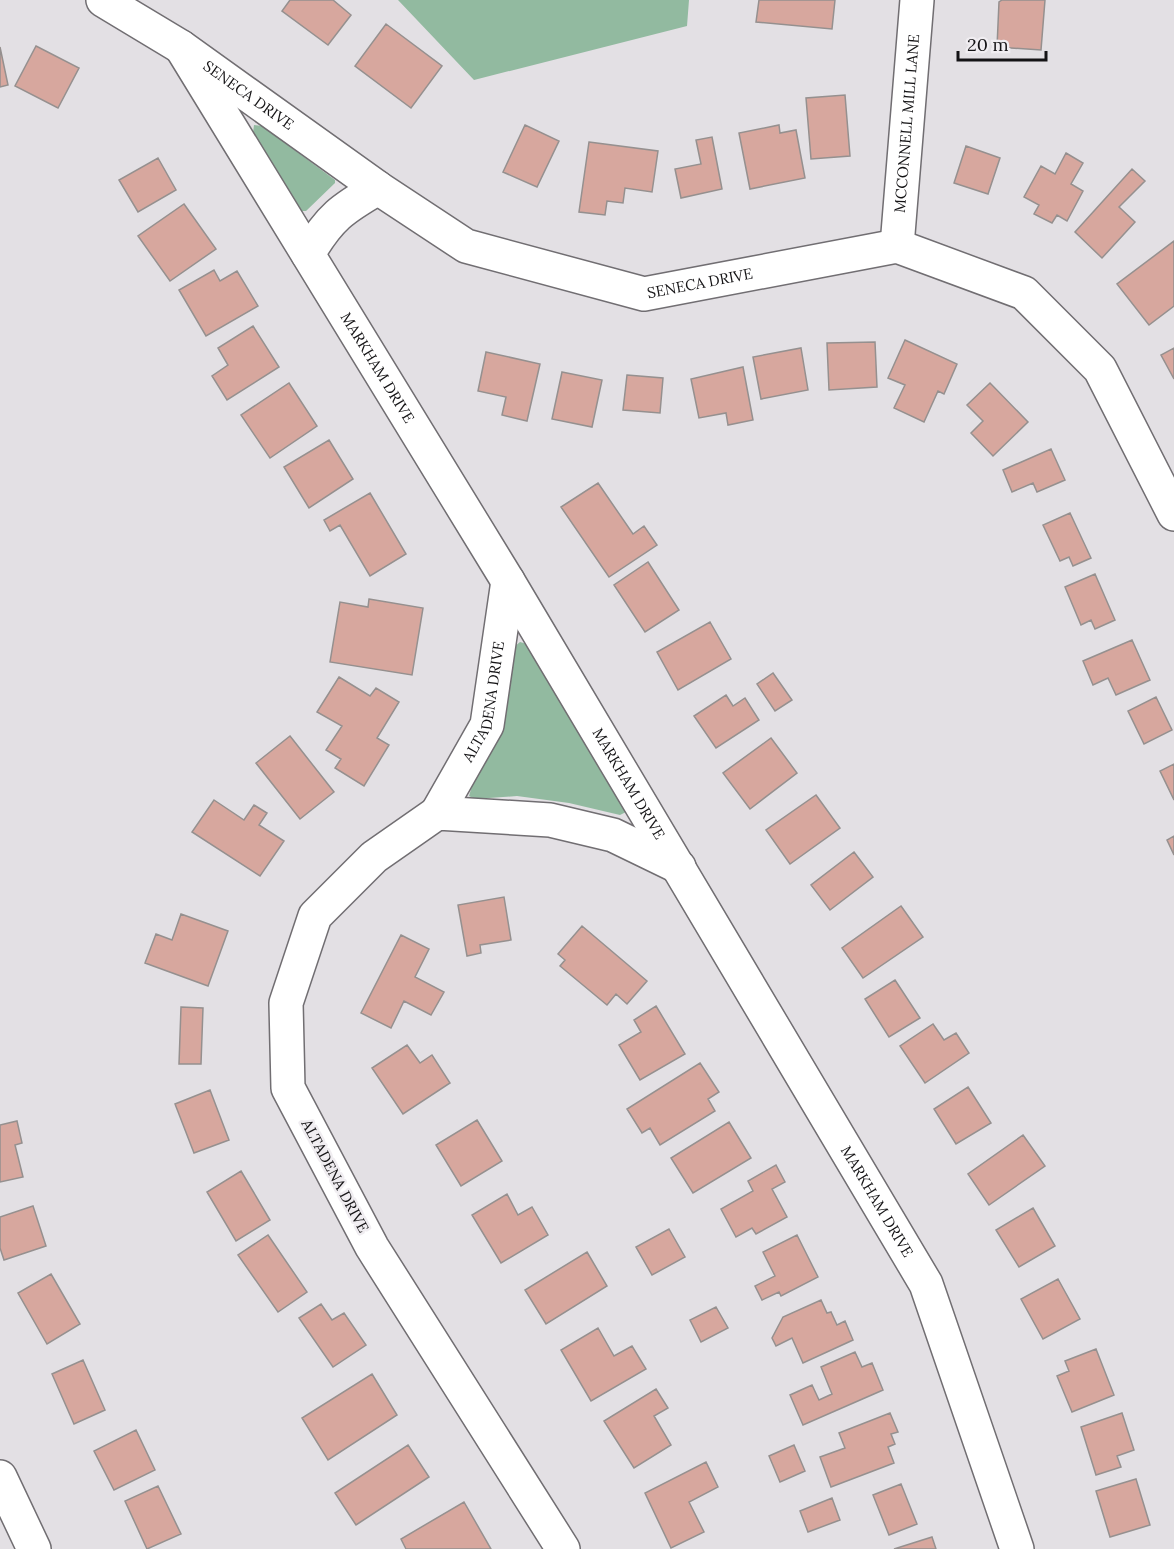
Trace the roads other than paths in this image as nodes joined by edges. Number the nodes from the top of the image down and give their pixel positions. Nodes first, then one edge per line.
1 (103, 0) edge
2 (917, 0) edge
3 (181, 47) junction
4 (378, 188) junction
5 (897, 246) junction
6 (308, 254) junction
7 (1174, 514) edge
8 (508, 581) junction
9 (437, 813) junction
10 (679, 867) junction
11 (0, 1477) edge
12 (34, 1549) edge
13 (563, 1549) edge
14 (1017, 1549) edge

1 - 3 street, SENECA DRIVE
2 - 5 street, MCCONNELL MILL LANE
3 - 4 street, SENECA DRIVE
3 - 6 street, MARKHAM DRIVE
4 - 5 street, SENECA DRIVE
4 - 6 street
5 - 7 street
6 - 8 street, MARKHAM DRIVE
8 - 9 street, ALTADENA DRIVE
8 - 10 street, MARKHAM DRIVE
9 - 10 street
9 - 13 street, ALTADENA DRIVE
10 - 14 street, MARKHAM DRIVE
11 - 12 street

